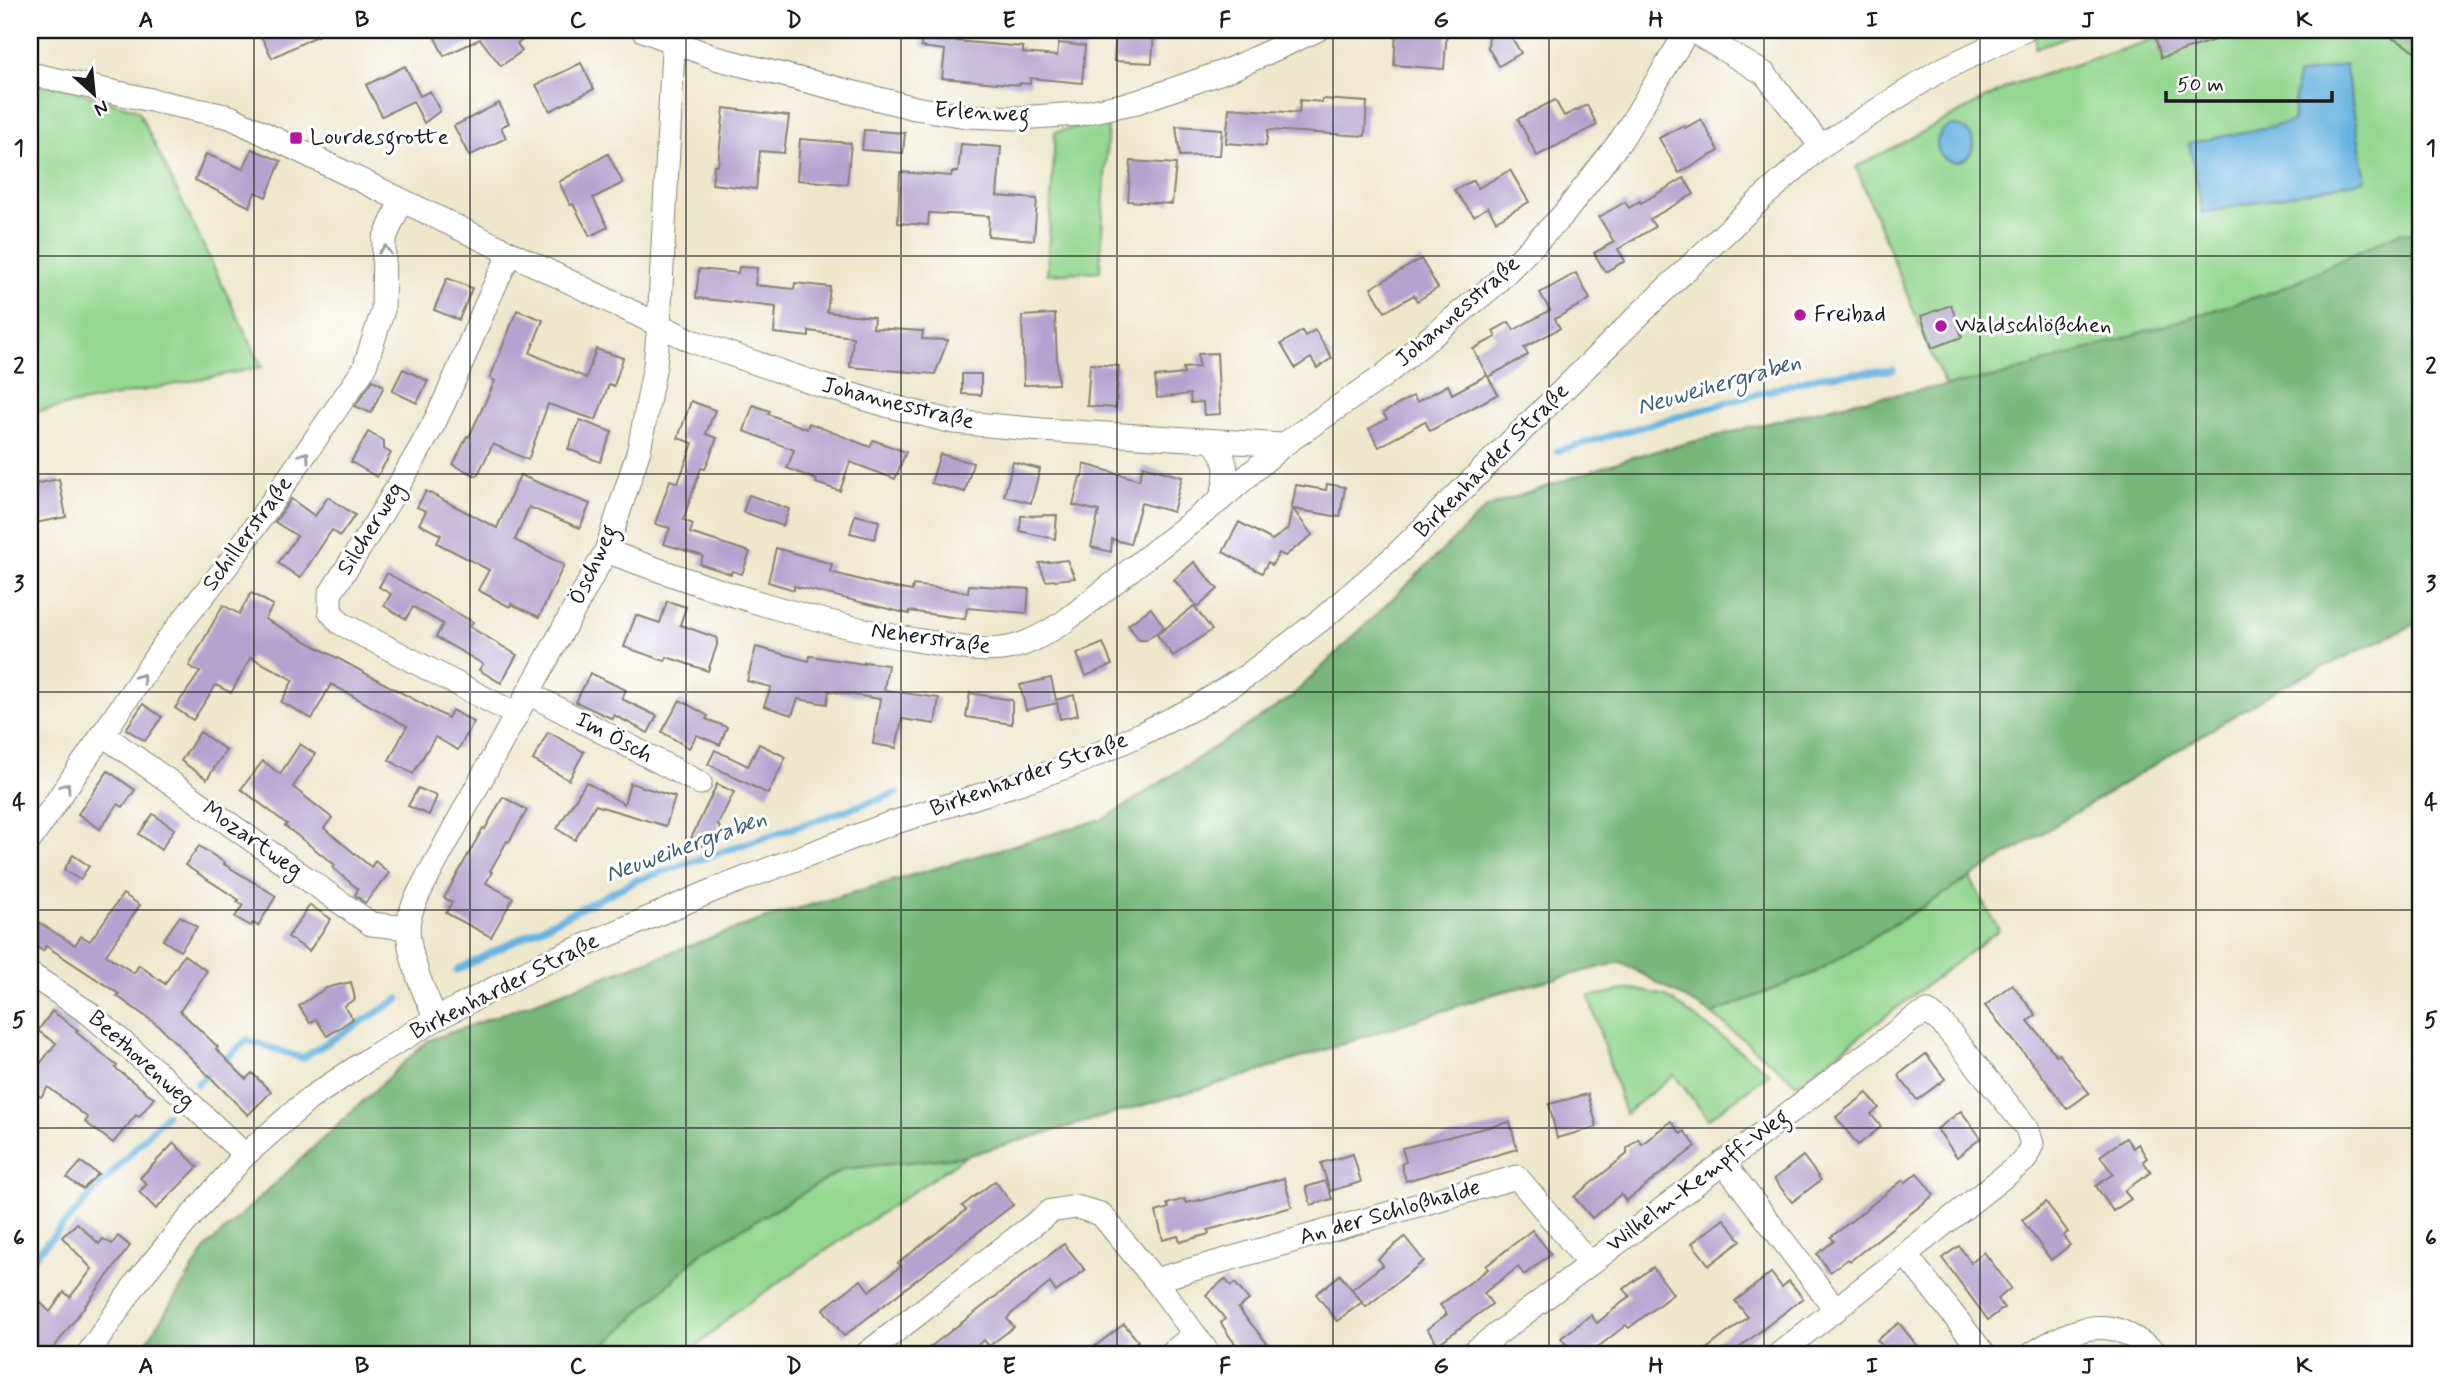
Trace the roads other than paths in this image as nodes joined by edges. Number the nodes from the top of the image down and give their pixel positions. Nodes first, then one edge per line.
1 (643, 30) edge
2 (1317, 30) edge
3 (1689, 30) edge
4 (2025, 30) edge
5 (673, 36) edge
6 (30, 74) edge
7 (1821, 146) junction
8 (401, 201) junction
9 (510, 254) junction
10 (659, 325) junction
11 (1212, 442) junction
12 (1283, 445) junction
13 (1220, 500) junction
14 (606, 551) junction
15 (528, 693) junction
16 (517, 715) junction
17 (102, 734) junction
18 (700, 783) dead end
19 (30, 840) edge
20 (408, 928) junction
21 (30, 974) edge
22 (436, 1019) junction
23 (245, 1155) junction
24 (1723, 1162) junction
25 (1906, 1255) junction
26 (1590, 1264) junction
27 (1155, 1280) junction
28 (1836, 1310) junction
29 (1194, 1335) junction
30 (88, 1354) edge
31 (866, 1354) edge
32 (1170, 1354) edge
33 (1209, 1354) edge
34 (1471, 1354) edge
35 (1779, 1354) edge
36 (1984, 1354) edge
37 (2032, 1354) edge
38 (2158, 1354) edge

1 - 5 street, Erlenweg
2 - 5 street, Erlenweg
3 - 7 street
3 - 12 street, Johannesstraße
4 - 7 street, Birkenharder Straße
5 - 10 street, Öschweg
6 - 8 street, Johannesstraße
7 - 22 street, Birkenharder Straße
8 - 9 street, Johannesstraße
17 -> 8 street, Schillerstraße
9 - 10 street, Johannesstraße
9 - 16 street, Silcherweg
10 - 11 street, Johannesstraße
10 - 14 street, Öschweg
11 - 12 street, Johannesstraße
11 - 13 street
12 - 13 street, Neherstraße
13 - 14 street, Neherstraße
14 - 15 street, Öschweg
15 - 16 street, Öschweg
15 - 18 street, Im Ösch
16 - 20 street, Öschweg
19 -> 17 street, Schillerstraße
17 - 20 street, Mozartweg
20 - 22 street, Öschweg
21 - 23 street, Beethovenweg
22 - 23 street, Birkenharder Straße
23 - 30 street, Birkenharder Straße
24 - 25 street, Wilhelm-Kempff-Weg
24 - 26 street, Wilhelm-Kempff-Weg
24 - 28 street
25 - 28 street
25 - 36 street
26 - 27 street, An der Schloßhalde
26 - 34 street, Wilhelm-Kempff-Weg
27 - 29 street
27 - 31 street
28 - 35 street
29 - 32 street
29 - 33 street
37 - 38 street

